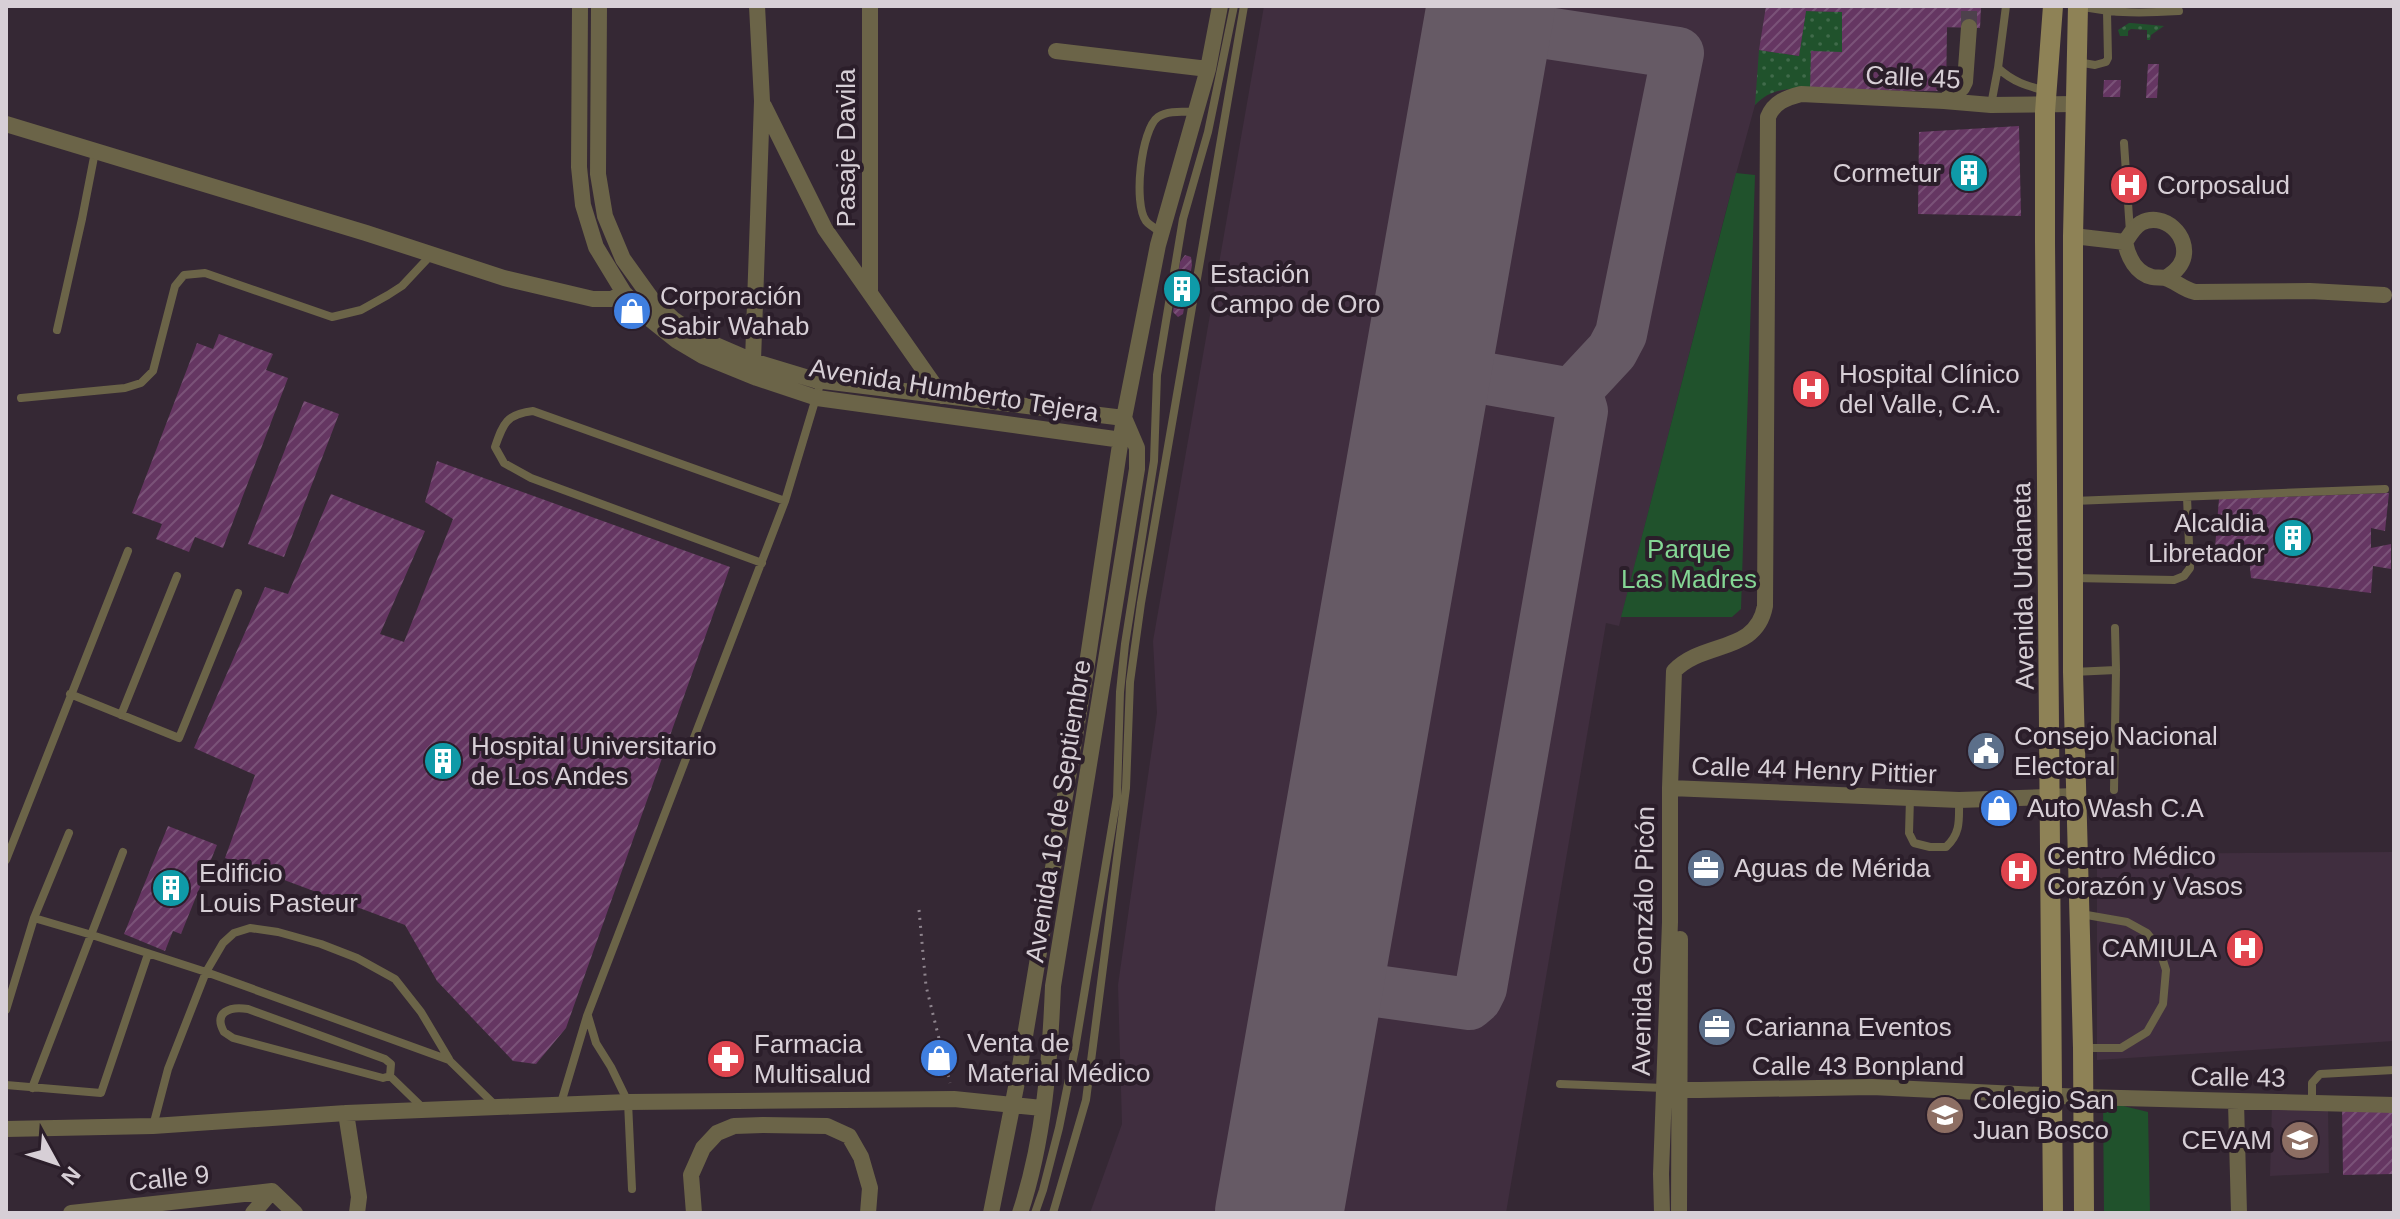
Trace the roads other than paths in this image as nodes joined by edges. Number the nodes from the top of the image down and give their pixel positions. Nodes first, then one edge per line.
1 (580, 6) edge
2 (599, 6) edge
3 (757, 6) edge
4 (870, 6) edge
5 (1220, 6) edge
6 (1234, 6) edge
7 (1244, 6) edge
8 (2006, 6) edge
9 (2053, 6) edge
10 (2079, 6) edge
11 (2179, 11) dead end
12 (2107, 12) junction
13 (1969, 27) tunnel mouth
14 (1056, 51) dead end
15 (2076, 62) junction
16 (1998, 68) junction
17 (1208, 69) junction
18 (2046, 97) junction
19 (762, 101) junction
20 (1944, 101) junction
21 (2076, 104) junction
22 (1991, 105) junction
23 (1195, 112) junction
24 (6, 124) edge
25 (2124, 143) dead end
26 (95, 152) junction
27 (1162, 232) junction
28 (2073, 236) junction
29 (2128, 238) junction
30 (432, 254) junction
31 (2166, 278) junction
32 (870, 291) junction
33 (624, 293) junction
34 (2384, 295) dead end
35 (57, 330) dead end
36 (753, 361) junction
37 (757, 378) junction
38 (819, 389) junction
39 (942, 396) junction
40 (21, 398) dead end
41 (1124, 418) junction
42 (1122, 440) junction
43 (2385, 489) dead end
44 (2187, 497) junction
45 (785, 501) junction
46 (2072, 501) junction
47 (128, 551) dead end
48 (762, 563) junction
49 (177, 576) dead end
50 (2072, 578) junction
51 (238, 593) dead end
52 (2115, 628) dead end
53 (2116, 670) junction
54 (1674, 671) joint
55 (2073, 672) junction
56 (70, 694) junction
57 (121, 715) junction
58 (1676, 788) junction
59 (2114, 790) dead end
60 (2075, 796) junction
61 (2051, 797) junction
62 (1910, 798) junction
63 (1959, 800) junction
64 (69, 833) dead end
65 (123, 852) dead end
66 (6, 860) edge
67 (2080, 914) junction
68 (34, 918) junction
69 (92, 935) junction
70 (148, 954) junction
71 (206, 972) junction
72 (6, 1010) edge
73 (587, 1016) junction
74 (2083, 1048) junction
75 (449, 1060) junction
76 (2394, 1070) edge
77 (390, 1076) junction
78 (1560, 1084) dead end
79 (6, 1085) edge
80 (32, 1088) junction
81 (1672, 1089) junction
82 (2051, 1094) junction
83 (2082, 1097) junction
84 (628, 1102) junction
85 (2236, 1102) junction
86 (2312, 1102) junction
87 (561, 1103) junction
88 (1012, 1103) junction
89 (2394, 1105) edge
90 (497, 1106) junction
91 (1042, 1108) junction
92 (424, 1110) junction
93 (346, 1113) junction
94 (153, 1126) junction
95 (6, 1129) edge
96 (632, 1189) dead end
97 (272, 1191) junction
98 (73, 1213) edge
99 (253, 1213) edge
100 (295, 1213) edge
101 (357, 1213) edge
102 (694, 1213) edge
103 (868, 1213) edge
104 (991, 1213) edge
105 (1020, 1213) edge
106 (1035, 1213) edge
107 (1053, 1213) edge
108 (1662, 1213) edge
109 (1679, 1213) edge
110 (2053, 1213) edge
111 (2084, 1213) edge
112 (2239, 1213) edge

1 - 33 street, Avenida Humberto Tejera
2 - 36 street, Avenida Humberto Tejera
3 - 19 street
4 - 32 street, Pasaje Davila
5 - 17 street, Avenida 16 de Septiembre
6 - 106 lane
7 - 107 lane
8 - 16 lane
9 - 18 street, Avenida Urdaneta
10 - 12 lane
10 - 15 street, Avenida Urdaneta
11 - 12 lane
12 - 15 lane
13 - 20 street
14 - 17 street
15 - 21 street, Avenida Urdaneta
16 - 18 lane
16 - 22 lane
17 - 23 street, Avenida 16 de Septiembre
18 - 21 street, Calle 45
18 - 22 street, Calle 45
18 - 61 street, Avenida Urdaneta
19 - 32 street
19 - 36 street
20 - 22 street, Calle 45
20 - 54 street, Calle 45
21 - 28 street, Avenida Urdaneta
23 - 27 street, Avenida 16 de Septiembre
23 - 27 lane
24 - 26 street
25 - 29 lane
26 - 30 street
26 - 35 lane
27 - 41 street, Avenida 16 de Septiembre
28 - 29 street
28 - 46 street, Avenida Urdaneta
29 - 31 street
29 - 31 street
30 - 33 street
30 - 40 lane
31 - 34 street
32 - 39 street
33 - 37 street, Avenida Humberto Tejera
36 - 37 street
36 - 38 street, Avenida Humberto Tejera
37 - 38 street, Avenida Humberto Tejera
38 - 39 street, Avenida Humberto Tejera
38 - 42 street, Avenida Humberto Tejera
38 - 45 lane
39 - 41 street, Avenida Humberto Tejera
41 - 42 street, Avenida 16 de Septiembre
41 - 91 street, Avenida 16 de Septiembre
42 - 88 street, Avenida 16 de Septiembre
43 - 44 lane
44 - 46 lane
44 - 50 lane
45 - 48 lane
45 - 48 lane
46 - 50 street, Avenida Urdaneta
47 - 56 lane
48 - 73 lane
49 - 57 lane
50 - 55 street, Avenida Urdaneta
51 - 57 lane
52 - 53 lane
53 - 55 lane
53 - 59 lane
54 - 58 street, Avenida Gonzálo Picón
55 - 60 street, Avenida Urdaneta
56 - 57 lane
56 - 66 lane
58 - 62 street, Calle 44 Henry Pittier
58 - 81 street, Avenida Gonzálo Picón
60 - 61 street, Calle 44 Henry Pittier
60 - 67 street, Avenida Urdaneta
61 - 63 street, Calle 44 Henry Pittier
61 - 82 street, Avenida Urdaneta
62 - 63 street, Calle 44 Henry Pittier
62 - 63 lane
64 - 68 lane
65 - 69 lane
67 - 74 street, Avenida Urdaneta
67 - 74 lane
68 - 69 lane
68 - 72 lane
69 - 70 lane
69 - 80 lane
70 - 71 lane
70 - 80 lane
71 - 75 lane
71 - 75 lane
71 - 94 lane
73 - 84 lane
73 - 87 lane
74 - 83 street, Avenida Urdaneta
75 - 90 lane
76 - 86 lane
77 - 77 lane
77 - 92 lane
78 - 81 lane
79 - 80 lane
81 - 82 street, Calle 43 Bonpland
81 - 108 street, Avenida Gonzálo Picón
81 - 109 street, Avenida Gonzálo Picón
82 - 83 street, Calle 43 Bonpland
82 - 110 street, Avenida Urdaneta
83 - 85 street, Calle 43
83 - 111 street, Avenida Urdaneta
84 - 87 street
84 - 88 street
84 - 96 lane
85 - 86 street, Calle 43
85 - 112 street
86 - 89 street, Calle 43
87 - 90 street
88 - 91 street
88 - 104 street, Avenida 16 de Septiembre
90 - 92 street
91 - 105 street, Avenida 16 de Septiembre
92 - 93 street
93 - 94 street
93 - 101 street
94 - 95 street
97 - 98 street, Calle 9
97 - 99 street
97 - 100 street
102 - 103 street

